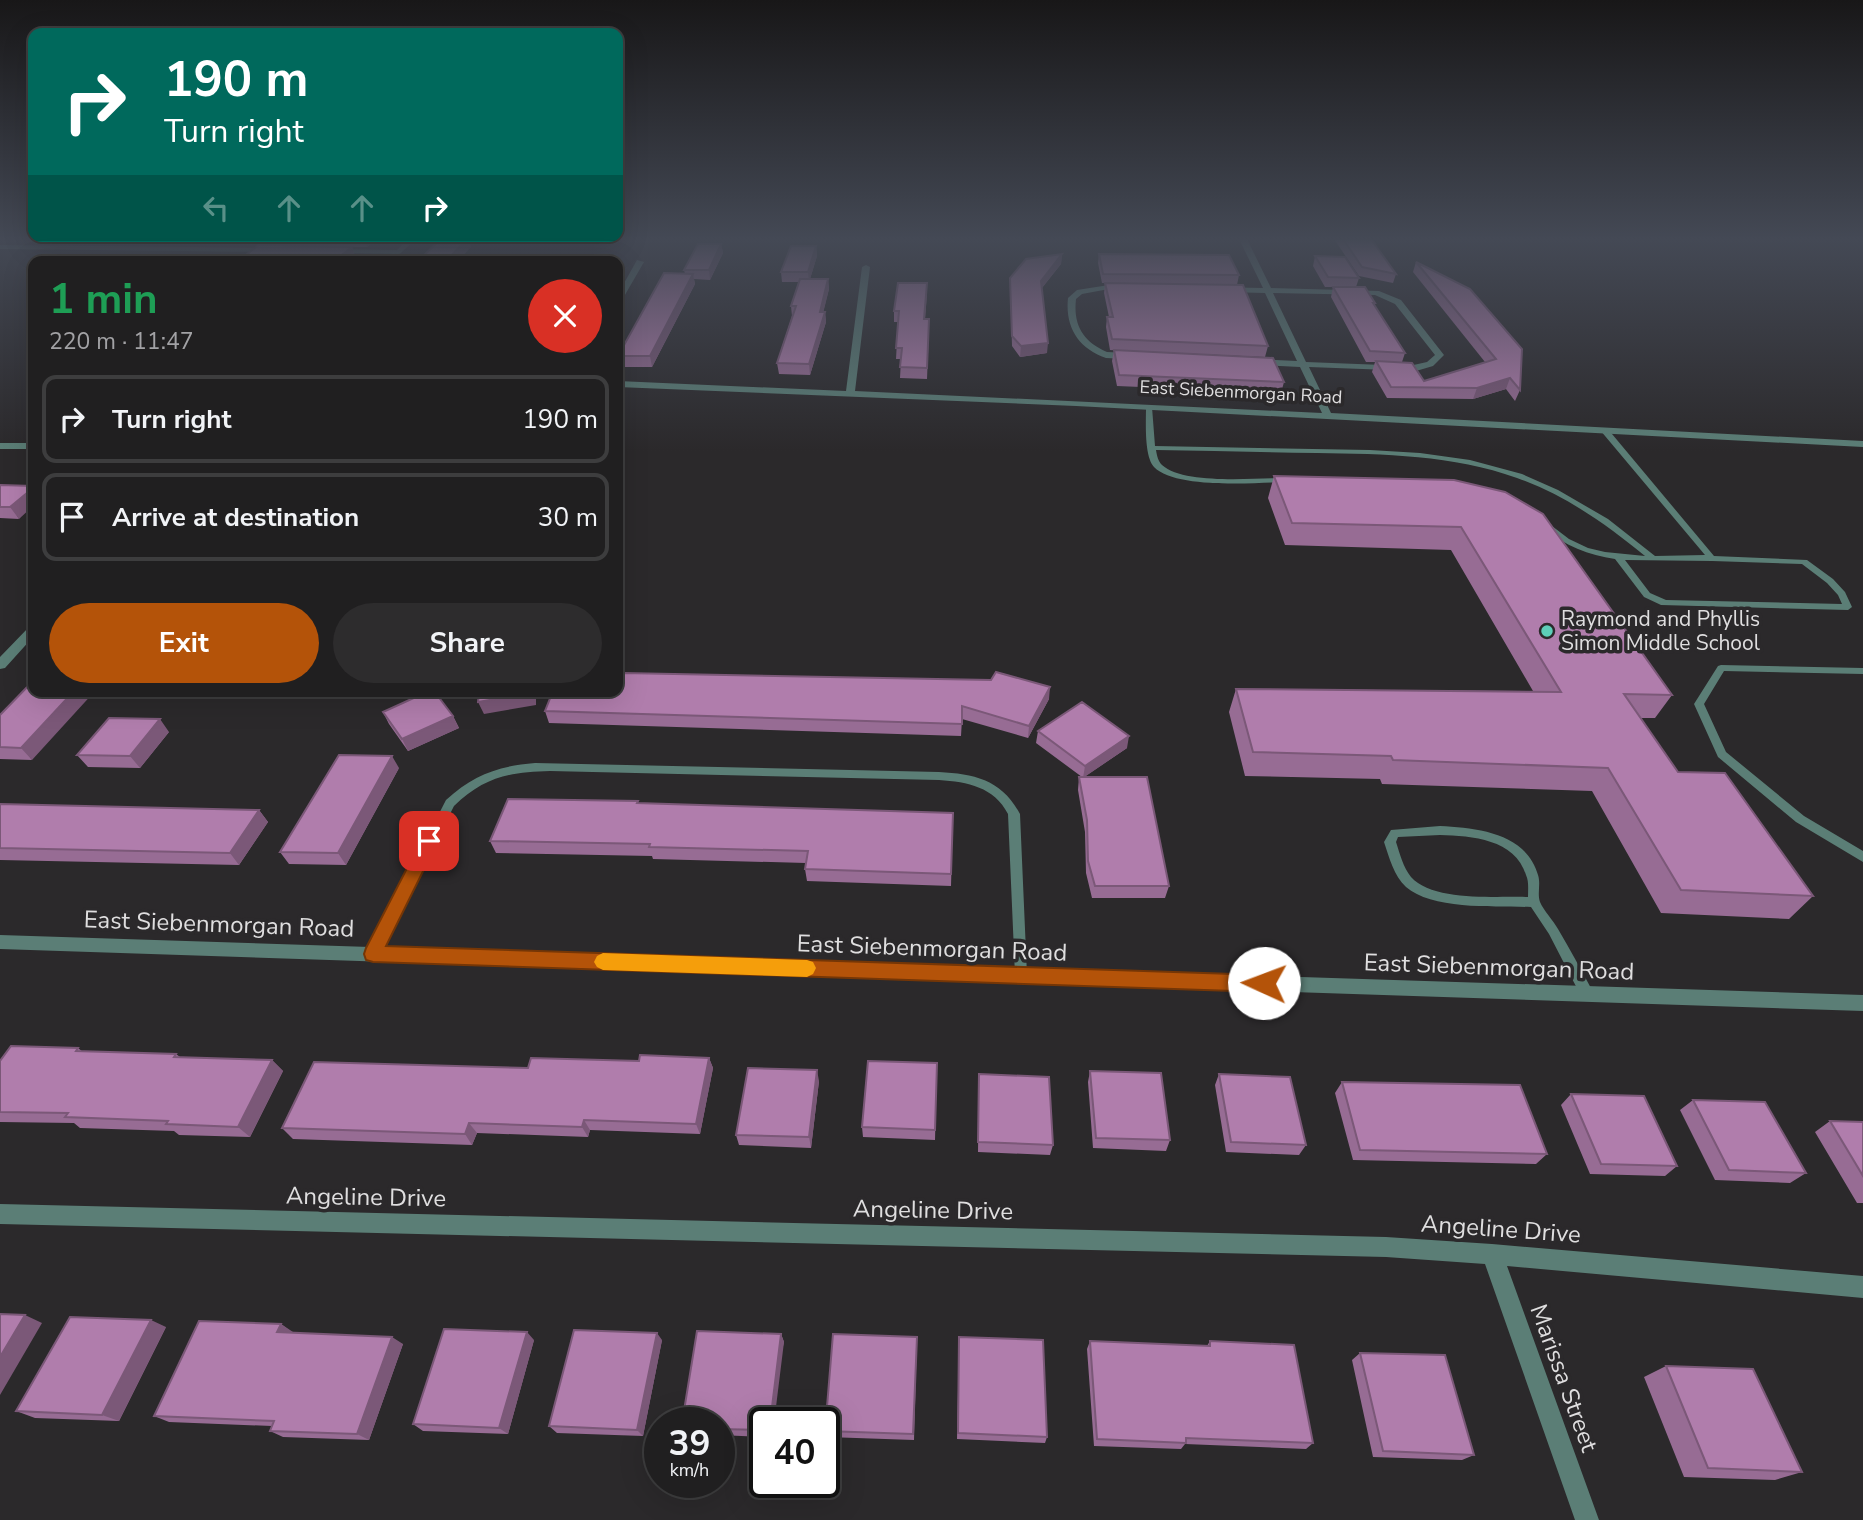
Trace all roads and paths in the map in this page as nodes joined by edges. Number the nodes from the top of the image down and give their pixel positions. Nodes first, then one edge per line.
1 (861, 310) edge
2 (1072, 310) edge
3 (1279, 310) edge
4 (1404, 310) edge
5 (1305, 365) junction
6 (623, 384) edge
7 (850, 393) junction
8 (1149, 407) junction
9 (1328, 416) junction
10 (1604, 430) junction
11 (1863, 444) edge
12 (0, 446) edge
13 (28, 446) edge
14 (1153, 448) junction
15 (1296, 481) edge
16 (1539, 519) edge
17 (1618, 556) junction
18 (1651, 557) junction
19 (1712, 558) junction
20 (28, 635) edge
21 (0, 665) edge
22 (1863, 671) edge
23 (1863, 857) edge
24 (1534, 902) junction
25 (0, 942) edge
26 (373, 954) junction
27 (1021, 975) junction
28 (1587, 994) junction
29 (1863, 1003) edge
30 (0, 1214) edge
31 (1492, 1254) junction
32 (1863, 1287) edge
33 (1587, 1520) edge

1 - 7 street
2 - 5 street
3 - 5 street
4 - 5 street
5 - 9 street
6 - 7 street, East Siebenmorgan Road
7 - 8 street, East Siebenmorgan Road
8 - 9 street, East Siebenmorgan Road
8 - 14 lane
9 - 10 street, East Siebenmorgan Road
10 - 11 street, East Siebenmorgan Road
10 - 19 lane
12 - 13 street
14 - 15 lane
14 - 18 lane
16 - 17 lane
17 - 18 lane
17 - 19 lane
18 - 19 lane
20 - 21 street
22 - 23 lane
24 - 24 lane
24 - 28 lane
25 - 26 street, East Siebenmorgan Road
26 - 27 street, East Siebenmorgan Road
26 - 27 lane
27 - 28 street, East Siebenmorgan Road
28 - 29 street, East Siebenmorgan Road
30 - 31 street, Angeline Drive
31 - 32 street, Angeline Drive
31 - 33 street, Marissa Street

